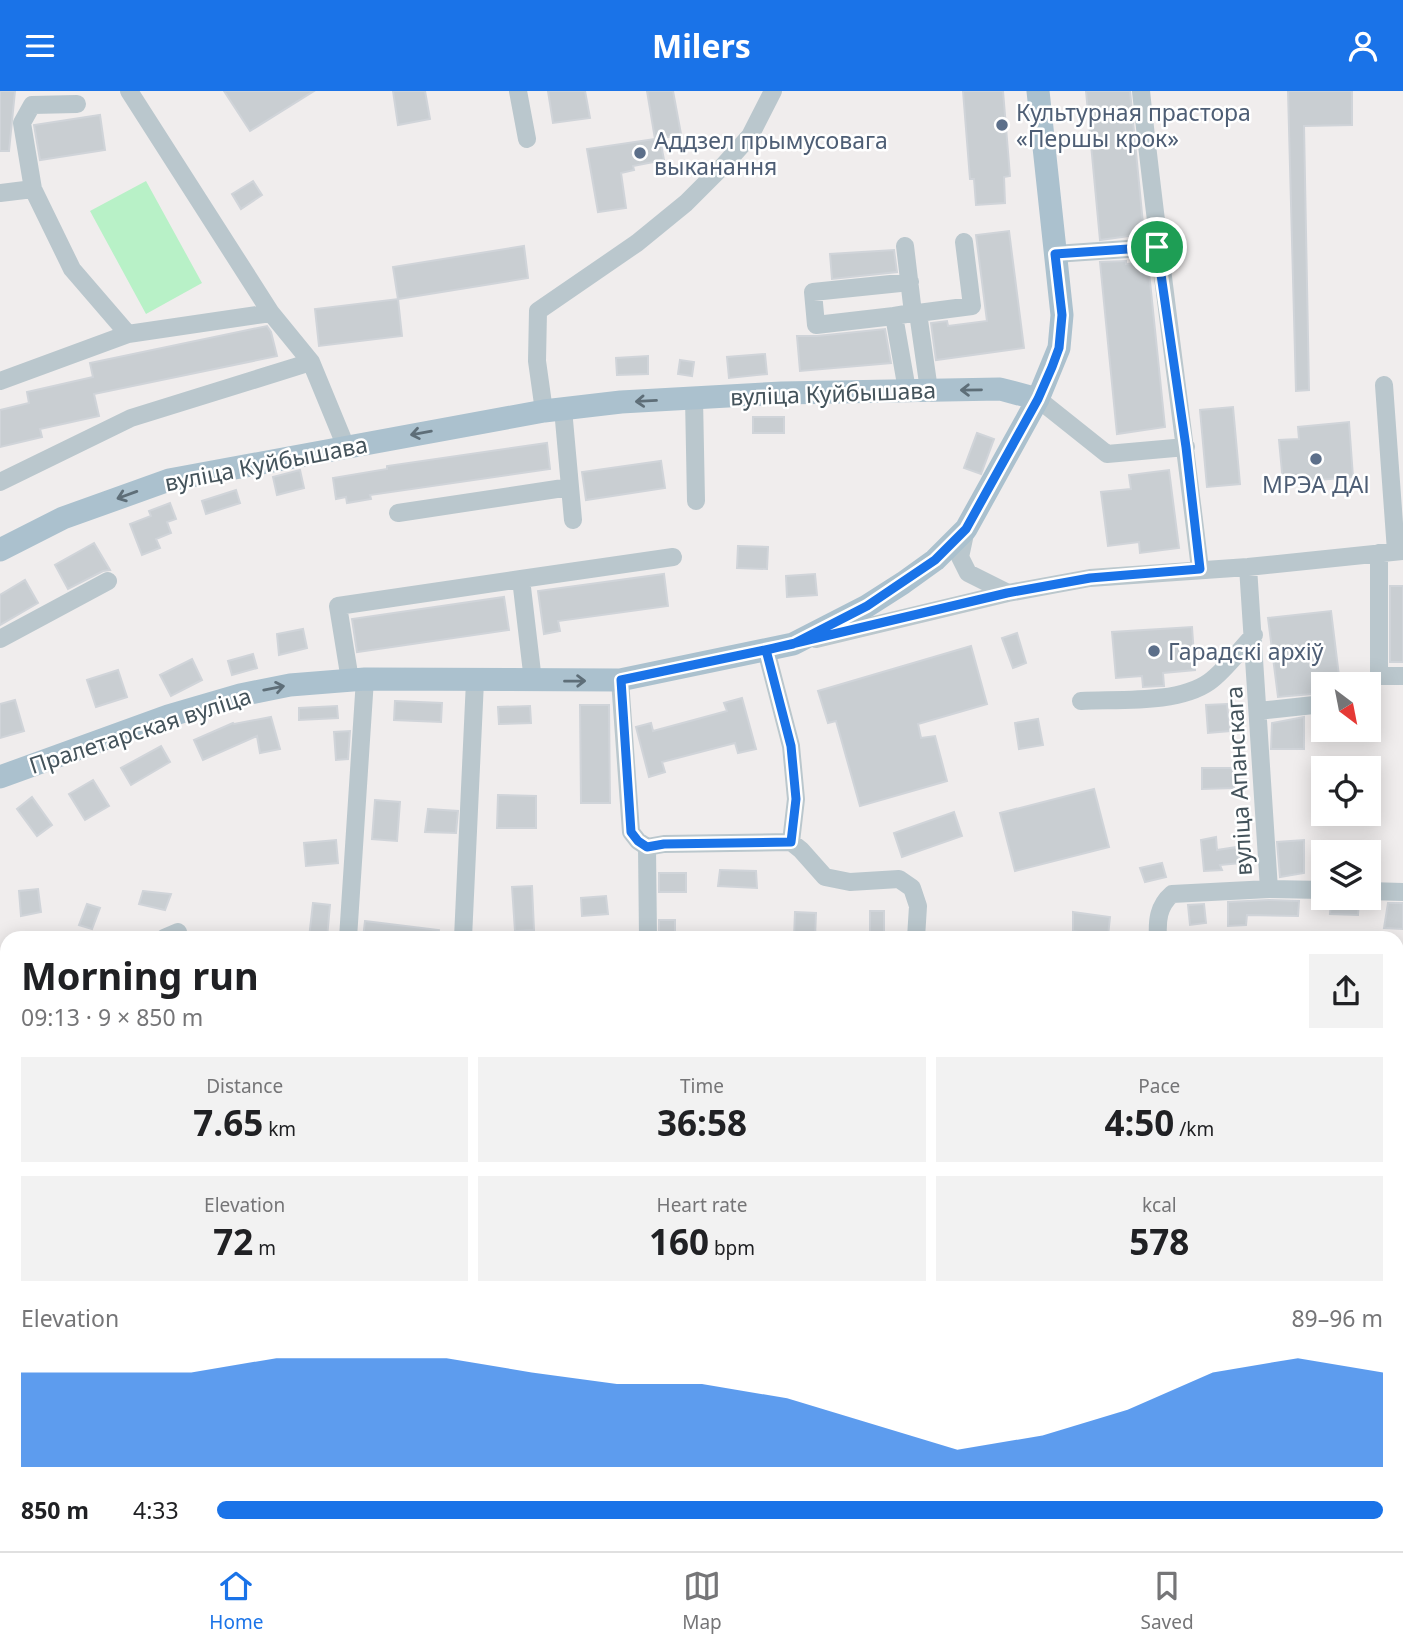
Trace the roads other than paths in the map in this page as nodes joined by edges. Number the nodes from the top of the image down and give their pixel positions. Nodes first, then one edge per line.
1 (129, 91) edge
2 (518, 91) edge
3 (773, 91) edge
4 (1038, 91) edge
5 (1141, 91) edge
6 (77, 104) dead end
7 (527, 139) dead end
8 (33, 189) junction
9 (0, 193) edge
10 (964, 242) dead end
11 (905, 246) dead end
12 (1157, 247) junction
13 (1055, 254) junction
14 (910, 282) junction
15 (271, 313) junction
16 (915, 313) junction
17 (894, 316) junction
18 (128, 334) junction
19 (311, 362) junction
20 (0, 381) edge
21 (1384, 385) dead end
22 (918, 390) junction
23 (694, 398) junction
24 (1038, 399) junction
25 (553, 410) junction
26 (346, 447) junction
27 (1186, 447) junction
28 (0, 482) edge
29 (570, 487) junction
30 (696, 501) dead end
31 (398, 513) dead end
32 (573, 520) dead end
33 (966, 529) junction
34 (0, 550) edge
35 (1393, 552) edge
36 (673, 557) dead end
37 (1248, 567) junction
38 (1200, 569) junction
39 (521, 579) junction
40 (108, 581) dead end
41 (1007, 593) junction
42 (1254, 635) junction
43 (0, 639) edge
44 (793, 644) junction
45 (766, 650) junction
46 (1403, 676) edge
47 (357, 680) junction
48 (621, 680) junction
49 (475, 681) junction
50 (533, 681) junction
51 (1081, 701) dead end
52 (1311, 705) edge
53 (1258, 711) junction
54 (0, 777) edge
55 (791, 842) junction
56 (647, 847) junction
57 (1269, 889) junction
58 (1311, 890) edge
59 (1381, 891) edge
60 (1403, 892) edge
61 (348, 931) edge
62 (463, 931) edge
63 (648, 931) edge
64 (916, 931) edge
65 (1158, 931) edge

1 - 15 street
2 - 7 street
3 - 25 street
4 - 13 main road, Пралетарская вуліца
5 - 12 street
6 - 8 street
8 - 9 street
8 - 18 street
10 - 16 street
11 - 14 street
12 - 13 street
12 - 27 street
13 - 24 main road, Пралетарская вуліца
14 - 16 street
14 - 17 street
15 - 18 street
15 - 19 street
16 - 17 street
16 - 22 street
17 - 22 street
18 - 20 street
19 - 26 street
19 - 28 street
21 - 35 street
22 - 23 main road, вуліца Куйбышава
24 -> 22 main road, вуліца Куйбышава
23 -> 25 main road, вуліца Куйбышава
23 - 30 street
24 - 27 street
24 - 33 main road, Пралетарская вуліца
25 -> 26 main road, вуліца Куйбышава
25 - 29 street
26 -> 34 main road, вуліца Куйбышава
27 - 38 street
29 - 31 street
29 - 32 street
33 - 41 street
33 - 44 main road, Пралетарская вуліца
35 - 37 street
35 - 46 street
36 - 39 street
37 - 38 street
37 - 42 street, вуліца Апанскага
38 - 41 street
39 - 47 street
39 - 50 street
40 - 43 street
41 - 44 street
42 - 51 street
42 - 53 street, вуліца Апанскага
44 - 45 main road, Пралетарская вуліца
45 - 48 main road, Пралетарская вуліца
45 - 55 street
47 - 49 main road, Пралетарская вуліца
54 -> 47 main road, Пралетарская вуліца
47 - 61 street
50 -> 48 main road, Пралетарская вуліца
48 - 56 street
49 - 50 main road, Пралетарская вуліца
49 - 62 street
52 - 53 street
53 - 57 street, вуліца Апанскага
55 - 56 street
55 - 64 street
56 - 63 street
57 - 58 street
57 - 65 street, вуліца Апанскага
59 - 60 street

